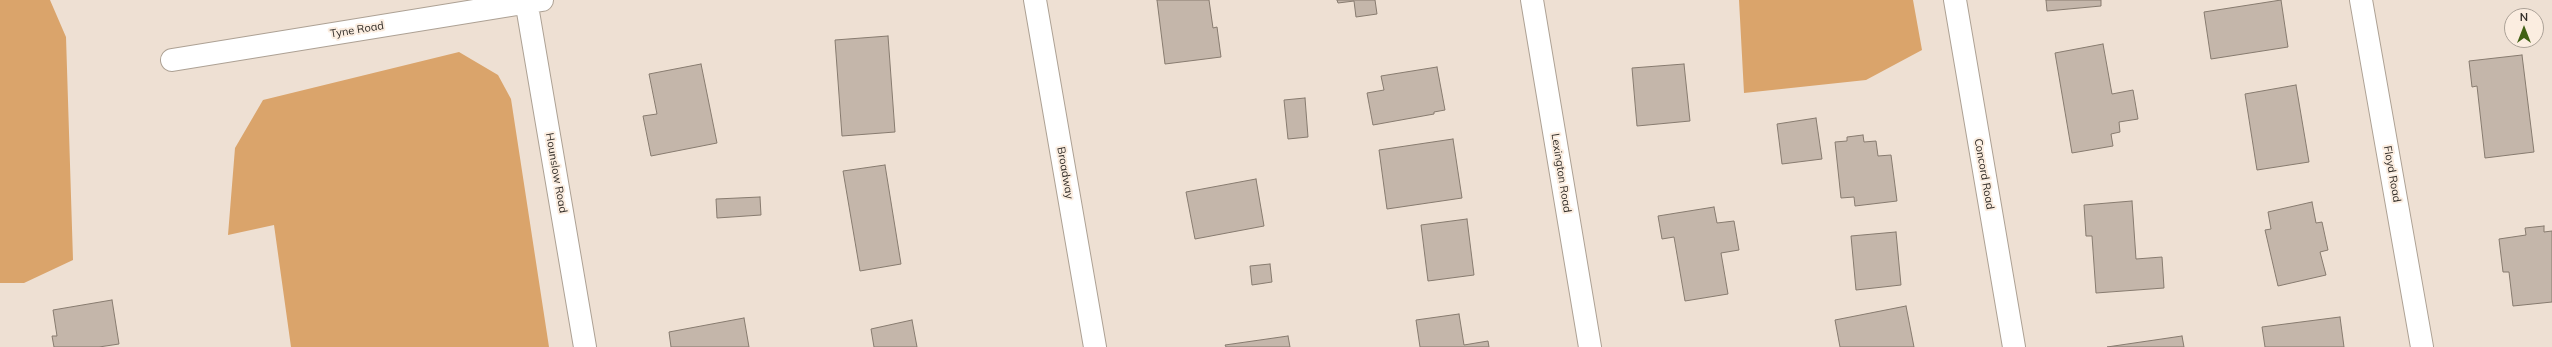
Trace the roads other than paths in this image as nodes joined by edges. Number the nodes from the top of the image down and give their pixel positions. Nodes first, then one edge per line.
1 (1035, 0) edge
2 (1532, 0) edge
3 (1955, 0) edge
4 (2361, 0) edge
5 (531, 1) edge
6 (172, 60) dead end
7 (585, 347) edge
8 (1095, 347) edge
9 (1590, 347) edge
10 (2014, 347) edge
11 (2422, 347) edge

1 - 8 street, Broadway
2 - 9 street, Lexington Road
3 - 10 street, Concord Road
4 - 11 street, Floyd Road
5 - 6 street, Tyne Road
5 - 7 street, Hounslow Road

